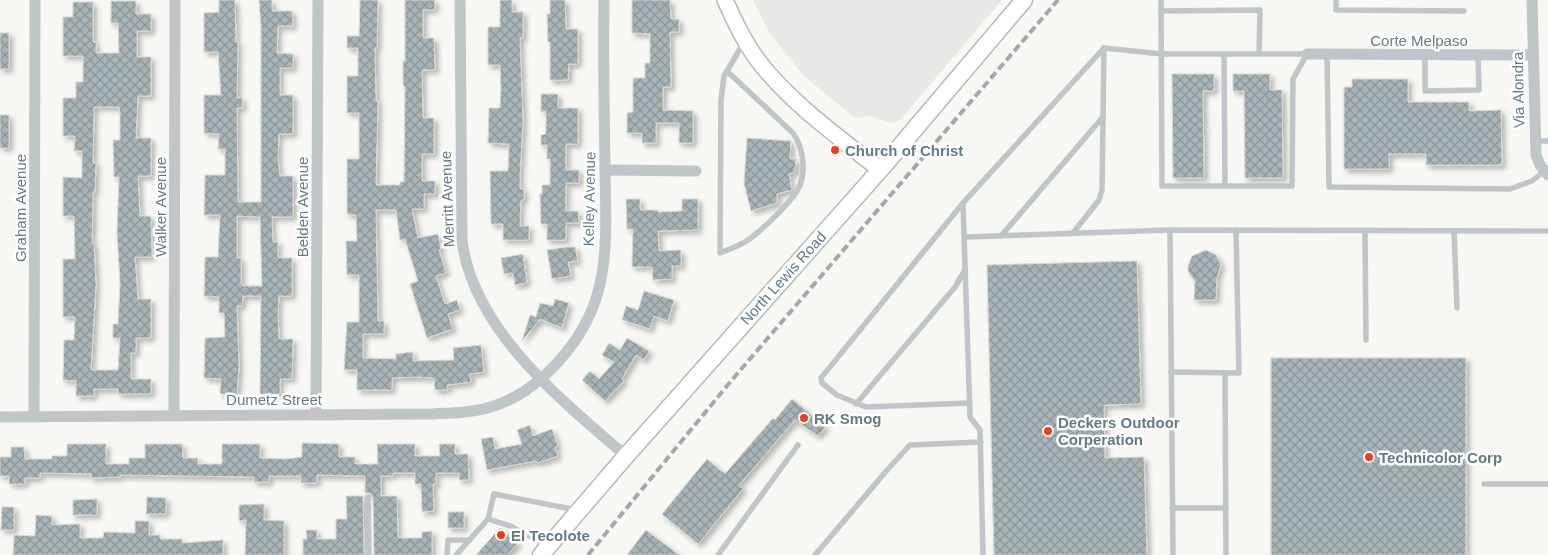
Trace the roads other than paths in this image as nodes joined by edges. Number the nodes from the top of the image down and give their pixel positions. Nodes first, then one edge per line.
1 (34, 0) edge
2 (175, 0) edge
3 (318, 0) edge
4 (460, 0) edge
5 (604, 0) edge
6 (725, 0) edge
7 (1024, 0) edge
8 (1161, 0) edge
9 (1336, 0) edge
10 (1532, 0) edge
11 (1161, 11) junction
12 (1464, 11) dead end
13 (744, 40) junction
14 (1104, 48) junction
15 (1162, 54) junction
16 (1224, 54) junction
17 (1259, 54) junction
18 (1307, 54) junction
19 (1327, 54) junction
20 (1425, 55) junction
21 (1478, 55) junction
22 (1532, 55) junction
23 (727, 71) junction
24 (1103, 117) junction
25 (1535, 141) junction
26 (1548, 141) edge
27 (605, 170) junction
28 (880, 170) junction
29 (696, 171) dead end
30 (1546, 173) edge
31 (1225, 186) junction
32 (964, 203) junction
33 (1170, 230) junction
34 (1236, 230) junction
35 (1365, 231) junction
36 (1454, 231) junction
37 (1548, 231) edge
38 (1073, 233) junction
39 (1001, 236) junction
40 (965, 237) junction
41 (966, 269) junction
42 (1458, 308) dead end
43 (1366, 340) dead end
44 (1171, 372) junction
45 (1225, 373) junction
46 (540, 378) junction
47 (970, 403) junction
48 (856, 404) junction
49 (316, 414) junction
50 (174, 415) junction
51 (34, 416) junction
52 (0, 417) edge
53 (981, 442) junction
54 (798, 445) dead end
55 (626, 456) junction
56 (1484, 484) dead end
57 (1548, 484) edge
58 (368, 497) dead end
59 (1172, 508) junction
60 (1226, 508) junction
61 (579, 511) junction
62 (488, 519) junction
63 (470, 540) junction
64 (545, 551) edge
65 (368, 555) edge
66 (447, 555) edge
67 (456, 555) edge
68 (718, 555) edge
69 (815, 555) edge
70 (983, 555) edge
71 (1173, 555) edge
72 (1226, 555) edge

1 - 51 street, Graham Avenue
2 - 50 street, Walker Avenue
3 - 49 street, Belden Avenue
4 - 46 street, Merritt Avenue
5 - 27 street, Kelley Avenue
6 - 13 main road
7 - 28 main road, North Lewis Road
8 - 11 lane
9 - 12 lane
10 - 22 street, Via Alondra
11 - 15 lane
11 - 17 lane
13 - 23 lane
13 - 28 main road
14 - 15 lane
14 - 24 lane
14 - 32 lane
15 - 16 lane
15 - 31 lane
16 - 17 lane
16 - 31 lane
17 - 18 lane
18 - 19 street, Corte Melpaso
18 - 31 lane
19 - 20 street, Corte Melpaso
19 - 30 lane
20 - 21 street, Corte Melpaso
20 - 21 lane
21 - 22 street, Corte Melpaso
22 - 25 street, Via Alondra
23 - 23 lane
24 - 38 lane
24 - 39 lane
25 - 26 lane
25 - 30 street, Via Alondra
27 - 29 street
27 - 46 street, Kelley Avenue
28 - 55 main road, North Lewis Road
32 - 40 lane
32 - 48 lane
33 - 34 lane
33 - 38 lane
33 - 44 lane
34 - 35 lane
34 - 45 lane
35 - 36 lane
35 - 43 lane
36 - 37 lane
36 - 42 lane
38 - 39 lane
39 - 40 lane
40 - 41 lane
41 - 47 lane
41 - 48 lane
44 - 45 lane
44 - 59 lane
45 - 60 lane
46 - 49 street, Dumetz Street
46 - 55 street, Merritt Avenue
47 - 48 lane
47 - 53 lane
49 - 50 street, Dumetz Street
50 - 51 street, Dumetz Street
51 - 52 street, Dumetz Street
53 - 69 lane
53 - 70 lane
54 - 68 lane
55 - 61 main road, North Lewis Road
56 - 57 lane
58 - 65 lane
59 - 60 lane
59 - 71 lane
60 - 72 lane
61 - 62 lane
61 - 64 main road, North Lewis Road
62 - 63 lane
62 - 64 lane
63 - 66 lane
63 - 67 lane

